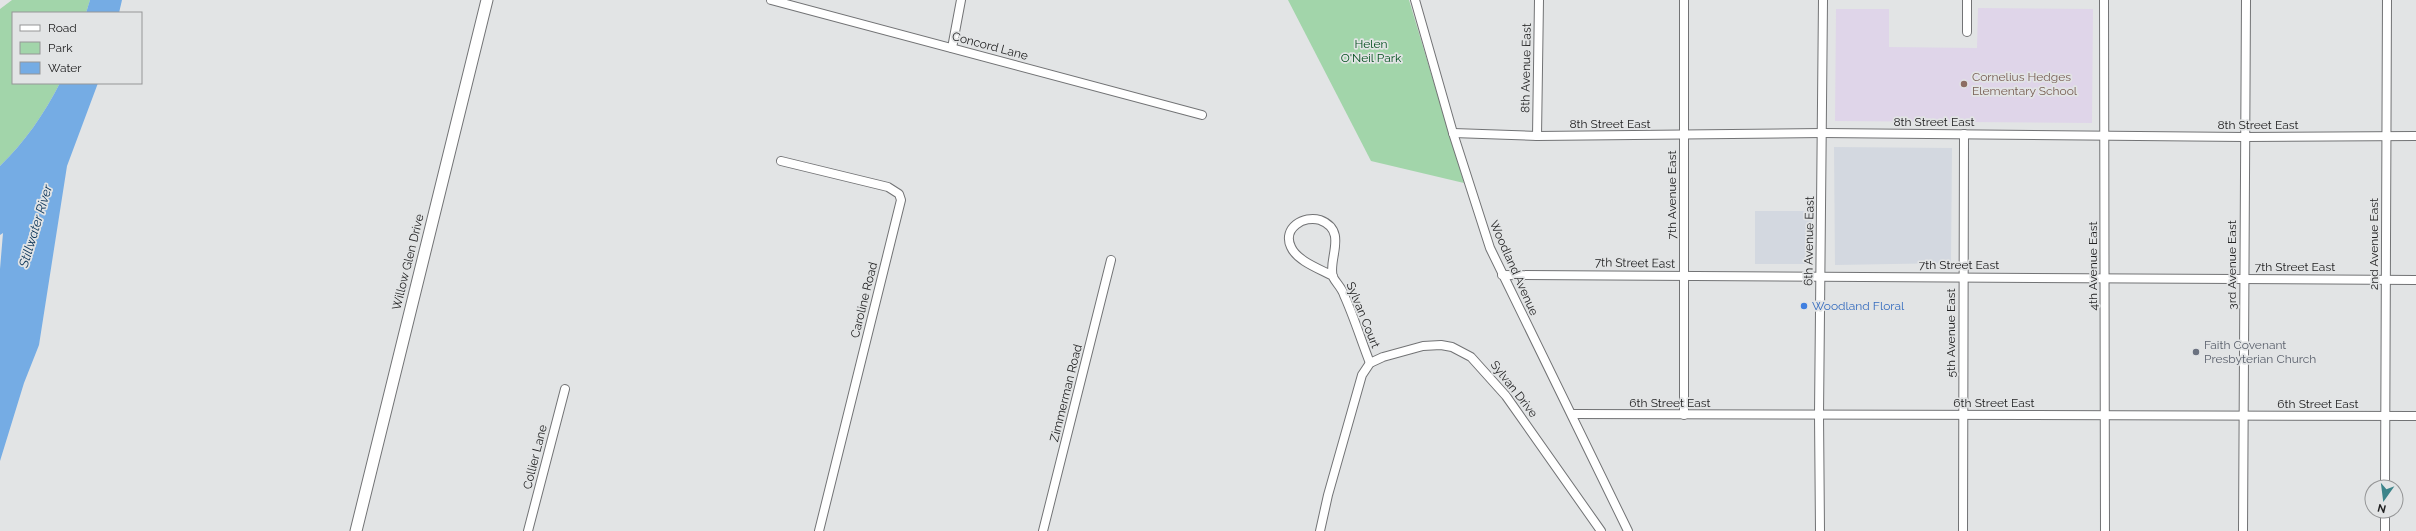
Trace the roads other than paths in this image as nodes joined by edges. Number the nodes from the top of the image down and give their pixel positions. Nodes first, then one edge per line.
1 (487, 0) edge
2 (771, 0) edge
3 (961, 0) edge
4 (1415, 0) edge
5 (1539, 0) edge
6 (1684, 0) edge
7 (1823, 0) edge
8 (1967, 0) edge
9 (2104, 0) edge
10 (2246, 0) edge
11 (2387, 0) edge
12 (1968, 32) dead end
13 (952, 48) junction
14 (1202, 115) dead end
15 (1452, 133) junction
16 (1823, 133) junction
17 (1964, 134) junction
18 (1684, 135) junction
19 (1537, 136) junction
20 (2104, 136) junction
21 (2385, 136) junction
22 (2416, 136) edge
23 (2244, 137) junction
24 (781, 161) dead end
25 (1111, 260) dead end
26 (1502, 275) junction
27 (1333, 276) junction
28 (1684, 276) junction
29 (1820, 276) junction
30 (1964, 277) junction
31 (2106, 278) junction
32 (2244, 279) junction
33 (2386, 280) junction
34 (2416, 280) edge
35 (1370, 363) junction
36 (565, 389) dead end
37 (1572, 414) junction
38 (1684, 415) junction
39 (1819, 415) junction
40 (1963, 415) junction
41 (2105, 416) junction
42 (2244, 416) junction
43 (2385, 416) junction
44 (2416, 416) edge
45 (2385, 479) edge
46 (2385, 519) edge
47 (356, 531) edge
48 (528, 531) edge
49 (819, 531) edge
50 (1043, 531) edge
51 (1320, 531) edge
52 (1601, 531) edge
53 (1628, 531) edge
54 (1820, 531) edge
55 (1963, 531) edge
56 (2105, 531) edge
57 (2243, 531) edge
58 (2385, 531) edge

1 - 47 main road, Willow Glen Drive
2 - 13 street, Concord Lane
3 - 13 street
4 - 15 street, Woodland Avenue
5 - 19 street, 8th Avenue East
6 - 18 street, 7th Avenue East
7 - 16 street, 6th Avenue East
8 - 12 street
9 - 20 street, 4th Avenue East
10 - 23 street, 3rd Avenue East
11 - 21 street, 2nd Avenue East
13 - 14 street, Concord Lane
15 - 19 street, 8th Street East
15 - 26 street, Woodland Avenue
16 - 17 street, 8th Street East
16 - 18 street, 8th Street East
16 - 29 street, 6th Avenue East
17 - 20 street, 8th Street East
17 - 30 street, 5th Avenue East
18 - 19 street, 8th Street East
18 - 28 street, 7th Avenue East
20 - 23 street, 8th Street East
20 - 31 street, 4th Avenue East
21 - 22 street, 8th Street East
21 - 23 street, 8th Street East
21 - 33 street, 2nd Avenue East
23 - 32 street, 3rd Avenue East
24 - 49 street, Caroline Road
25 - 50 street, Zimmerman Road
26 - 28 street, 7th Street East
26 - 37 street, Woodland Avenue
27 - 27 street, Sylvan Court
27 - 35 street, Sylvan Court
28 - 29 street, 7th Street East
28 - 38 street, 7th Avenue East
29 - 30 street, 7th Street East
29 - 39 street, 6th Avenue East
30 - 31 street, 7th Street East
30 - 40 street, 5th Avenue East
31 - 32 street, 7th Street East
31 - 41 street, 4th Avenue East
32 - 33 street, 7th Street East
32 - 42 street, 3rd Avenue East
33 - 34 street, 7th Street East
33 - 43 street, 2nd Avenue East
35 - 51 street
35 - 52 street, Sylvan Drive
36 - 48 street, Collier Lane
37 - 38 street, 6th Street East
37 - 53 street, Woodland Avenue
38 - 39 street, 6th Street East
39 - 40 street, 6th Street East
39 - 54 street, 6th Avenue East
40 - 41 street, 6th Street East
40 - 55 street, 5th Avenue East
41 - 42 street, 6th Street East
41 - 56 street, 4th Avenue East
42 - 43 street, 6th Street East
42 - 57 street, 3rd Avenue East
43 - 44 street, 6th Street East
43 - 45 street, 2nd Avenue East
46 - 58 street

